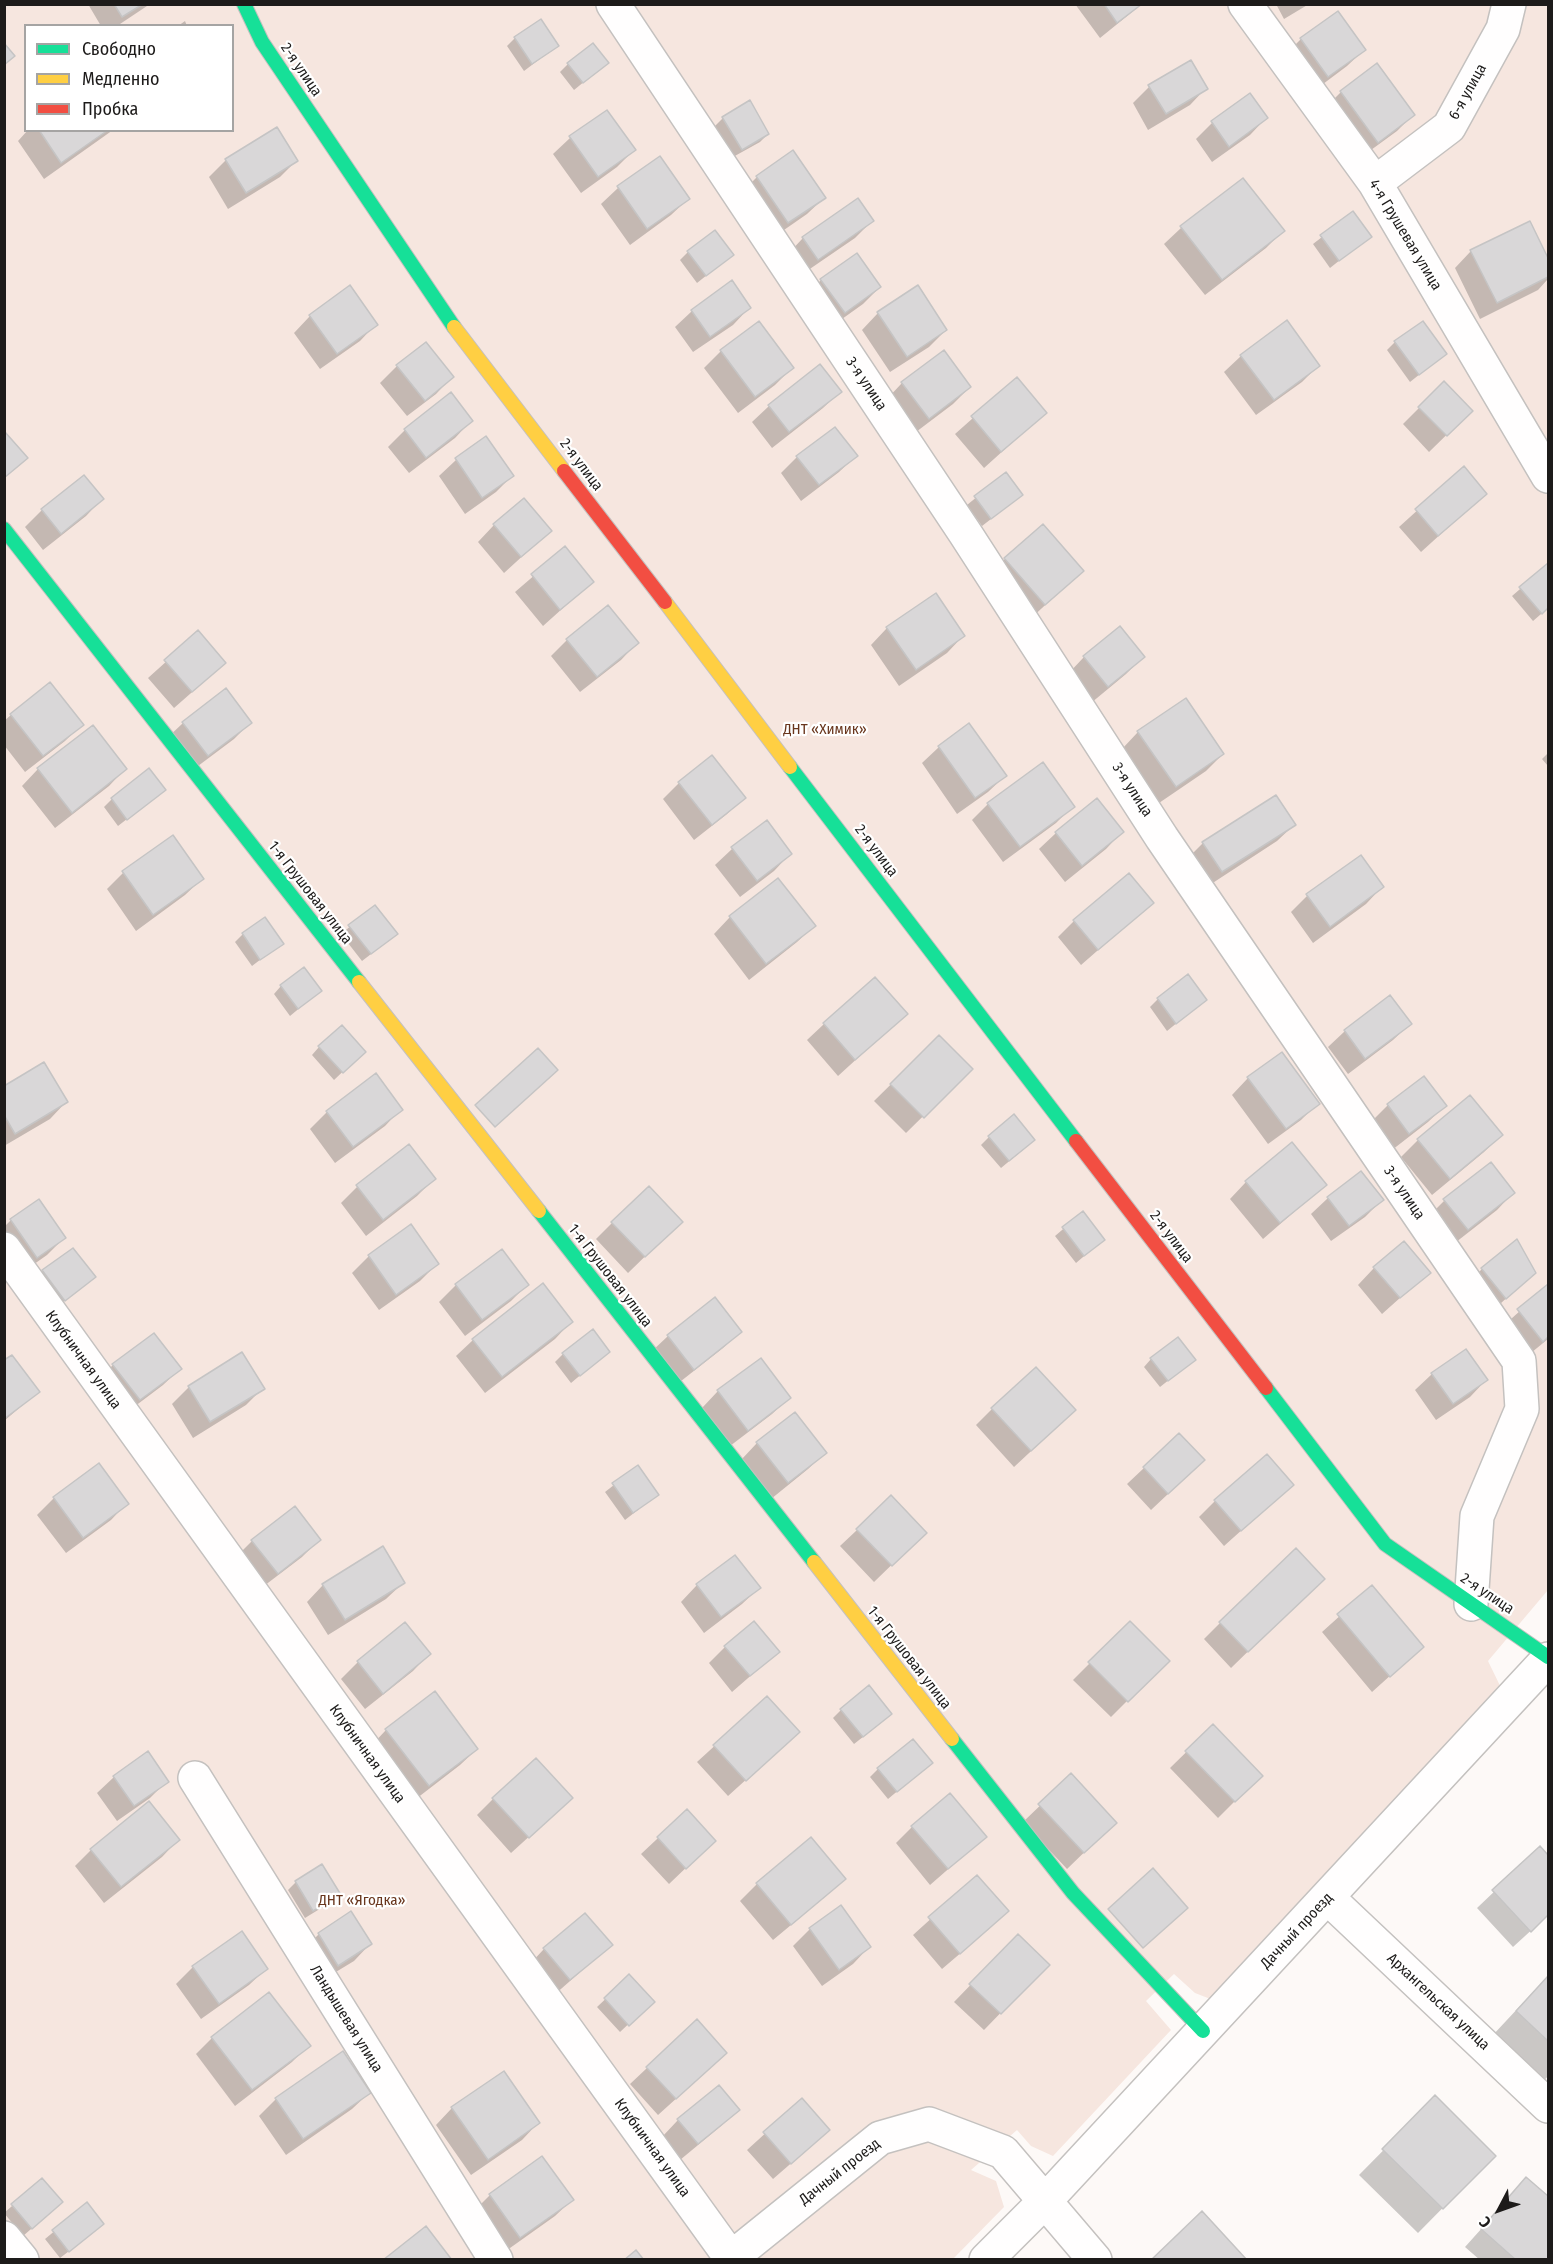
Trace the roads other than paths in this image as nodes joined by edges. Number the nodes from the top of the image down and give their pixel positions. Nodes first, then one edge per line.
1 (244, 4) edge
2 (613, 4) edge
3 (1245, 4) edge
4 (1509, 4) edge
5 (1375, 183) junction
6 (1548, 476) edge
7 (4, 529) edge
8 (4, 1249) edge
9 (1471, 1604) junction
10 (1548, 1658) edge
11 (195, 1778) dead end
12 (1328, 1898) junction
13 (1203, 2031) junction
14 (1548, 2106) edge
15 (1044, 2202) junction
16 (4, 2238) edge
17 (22, 2259) edge
18 (496, 2259) edge
19 (731, 2259) edge
20 (986, 2259) edge
21 (1095, 2259) edge

1 - 9 street, 2-я улица
2 - 9 street, 3-я улица
3 - 5 street, 4-я Грушевая улица
4 - 5 street, 6-я улица
5 - 6 street, 4-я Грушевая улица
7 - 13 street, 1-я Грушовая улица
8 - 19 street, Клубничная улица
9 - 10 street, 2-я улица
10 - 12 street, Дачный проезд
11 - 18 street, Ландышевая улица
12 - 13 street, Дачный проезд
12 - 14 street, Архангельская улица
13 - 15 street, Дачный проезд
15 - 19 street, Дачный проезд
15 - 20 street, Дачный проезд
15 - 21 street
16 - 17 street

